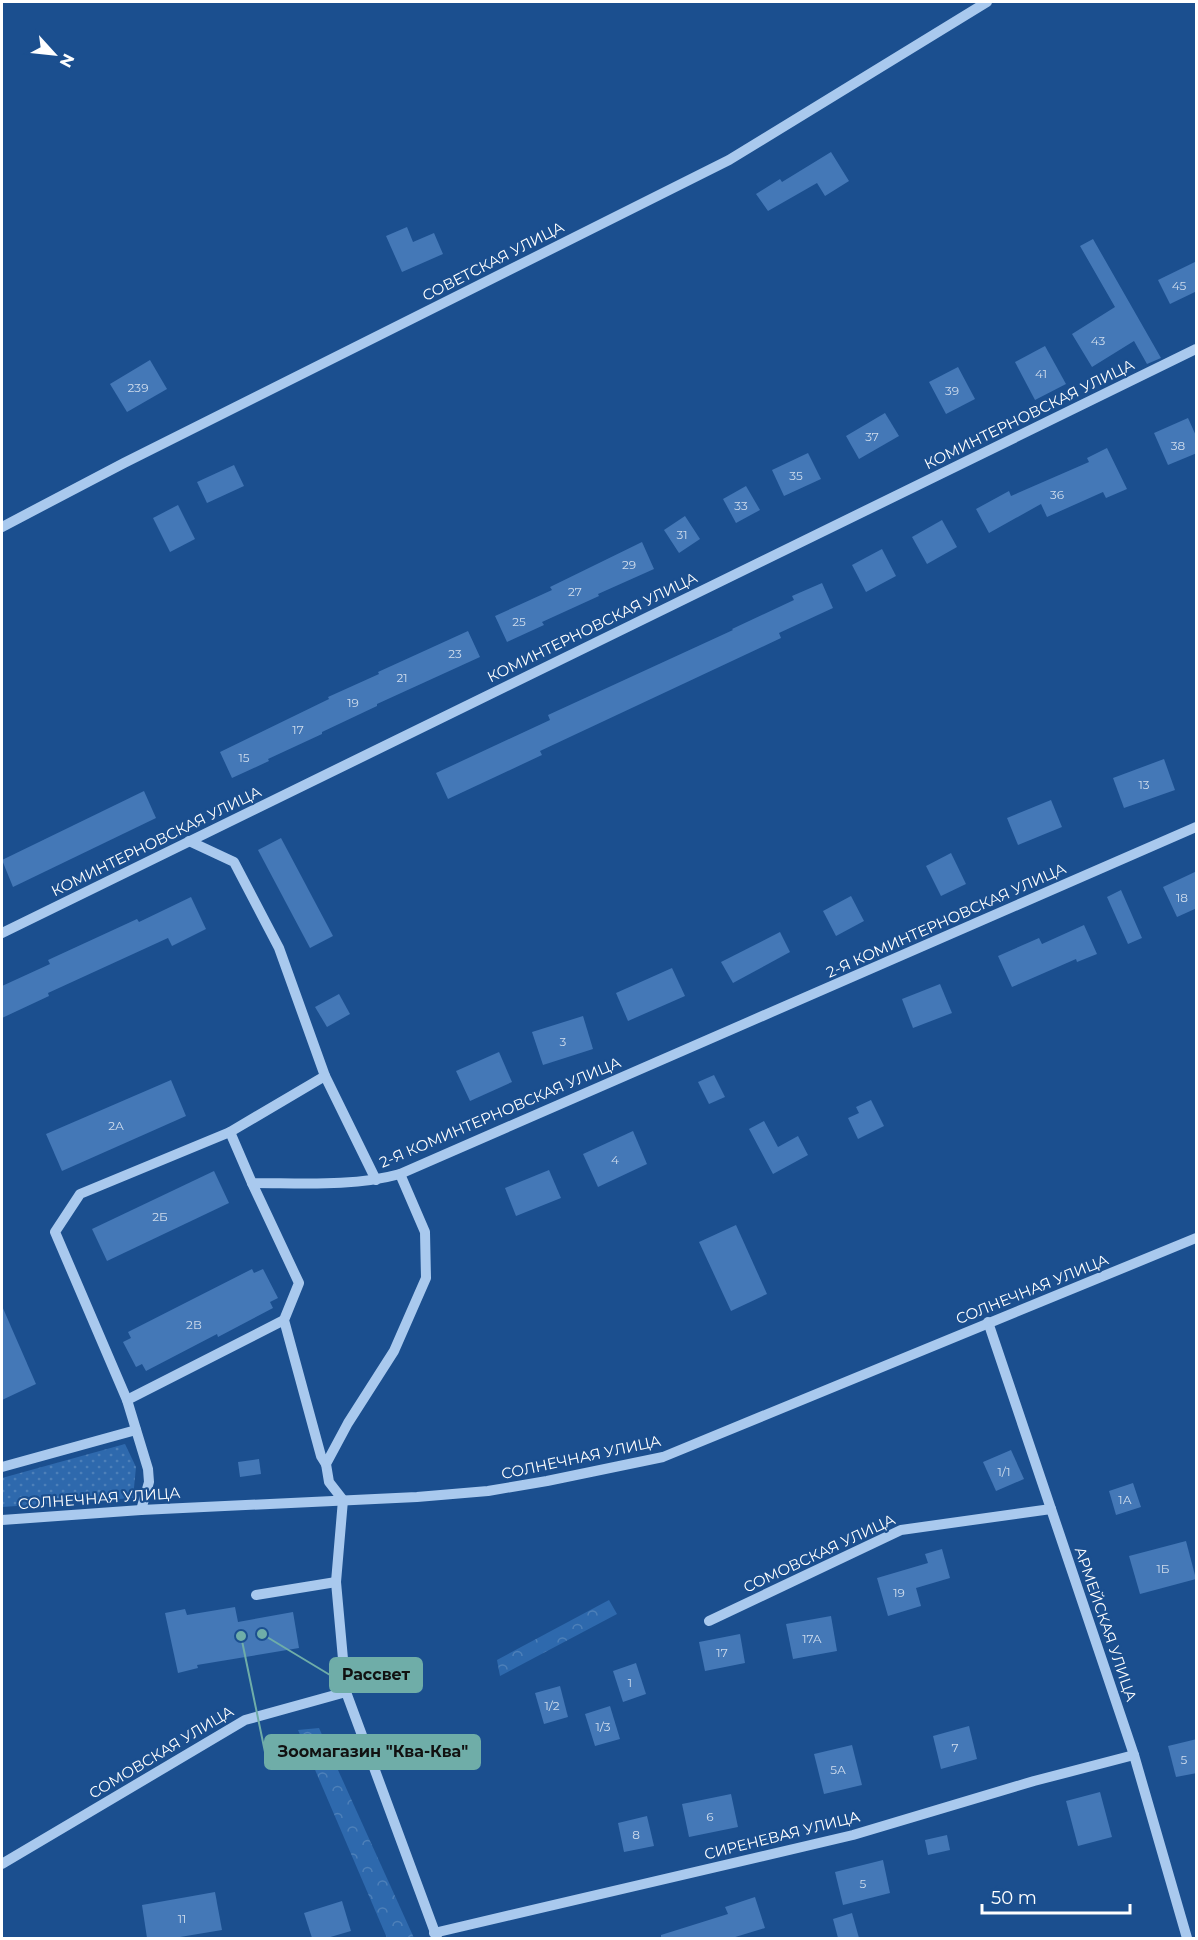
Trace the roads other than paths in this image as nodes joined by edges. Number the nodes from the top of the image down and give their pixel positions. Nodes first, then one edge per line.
1 (987, 2) edge
2 (1197, 349) edge
3 (2, 527) edge
4 (1197, 827) edge
5 (189, 841) junction
6 (2, 933) edge
7 (325, 1076) junction
8 (230, 1132) junction
9 (400, 1174) junction
10 (376, 1180) junction
11 (252, 1183) junction
12 (1197, 1238) edge
13 (284, 1320) junction
14 (988, 1322) junction
15 (127, 1401) junction
16 (136, 1430) junction
17 (327, 1464) junction
18 (2, 1467) edge
19 (343, 1500) junction
20 (1051, 1509) junction
21 (141, 1510) junction
22 (2, 1520) edge
23 (336, 1581) junction
24 (256, 1595) dead end
25 (709, 1621) dead end
26 (346, 1692) junction
27 (1134, 1755) junction
28 (2, 1864) edge
29 (436, 1936) edge
30 (1187, 1938) edge

1 - 3 street, СОВЕТСКАЯ УЛИЦА
2 - 5 street, КОМИНТЕРНОВСКАЯ УЛИЦА
4 - 9 street, 2-Я КОМИНТЕРНОВСКАЯ УЛИЦА
5 - 6 street, КОМИНТЕРНОВСКАЯ УЛИЦА
5 - 7 street
7 - 8 street
7 - 10 street
8 - 11 street
8 - 15 street
9 - 10 street, 2-Я КОМИНТЕРНОВСКАЯ УЛИЦА
9 - 17 street
10 - 11 street, 2-Я КОМИНТЕРНОВСКАЯ УЛИЦА
11 - 13 street
12 - 14 street, СОЛНЕЧНАЯ УЛИЦА
13 - 15 street
13 - 17 street
14 - 19 street, СОЛНЕЧНАЯ УЛИЦА
14 - 20 street, АРМЕЙСКАЯ УЛИЦА
15 - 16 street
16 - 18 street
16 - 21 street
17 - 19 street
19 - 21 street, СОЛНЕЧНАЯ УЛИЦА
19 - 23 street
20 - 25 street, СОМОВСКАЯ УЛИЦА
20 - 27 street, АРМЕЙСКАЯ УЛИЦА
21 - 22 street, СОЛНЕЧНАЯ УЛИЦА
23 - 24 street
23 - 26 street
26 - 28 street, СОМОВСКАЯ УЛИЦА
26 - 29 street
27 - 29 street, СИРЕНЕВАЯ УЛИЦА
27 - 30 street, АРМЕЙСКАЯ УЛИЦА

